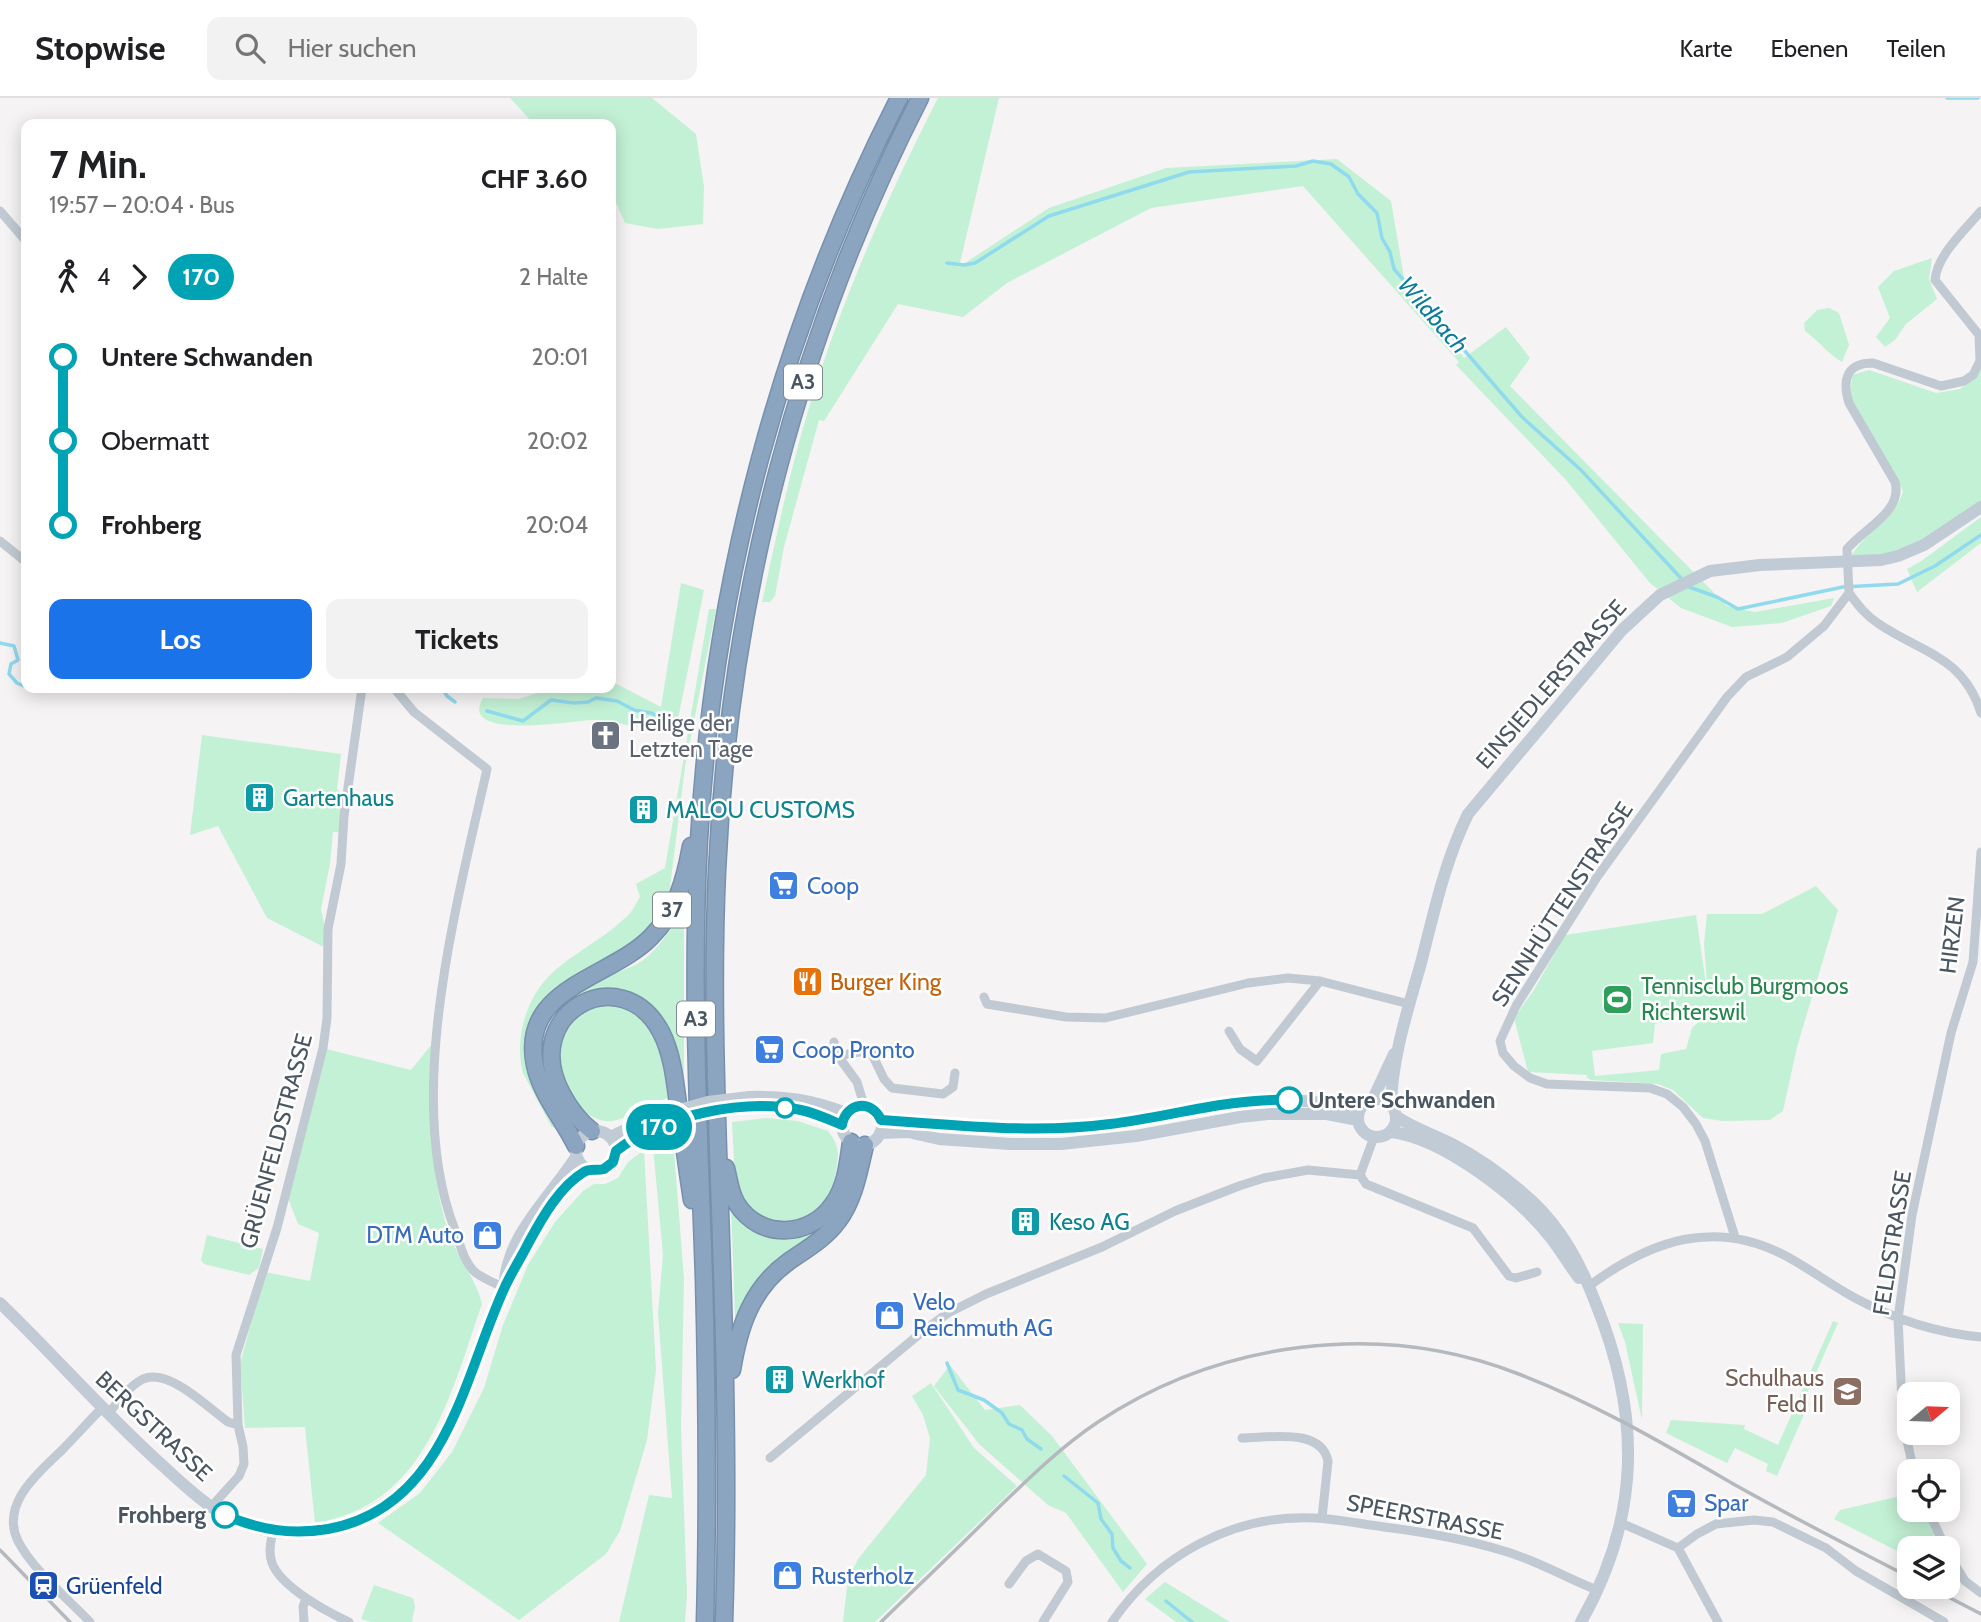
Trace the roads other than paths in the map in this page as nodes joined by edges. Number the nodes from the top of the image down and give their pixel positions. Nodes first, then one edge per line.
1 (899, 98) edge
2 (920, 98) edge
3 (0, 211) edge
4 (1981, 211) edge
5 (21, 235) edge
6 (1980, 334) edge
7 (1981, 507) edge
8 (0, 541) edge
9 (21, 558) edge
10 (1847, 562) junction
11 (1849, 593) junction
12 (361, 693) edge
13 (398, 693) edge
14 (1981, 713) edge
15 (706, 757) junction
16 (1981, 852) edge
17 (1320, 981) junction
18 (984, 997) dead end
19 (1409, 1004) junction
20 (1229, 1031) dead end
21 (834, 1042) dead end
22 (1398, 1048) junction
23 (838, 1056) junction
24 (1946, 1064) joint
25 (954, 1073) dead end
26 (1373, 1100) junction
27 (864, 1105) junction
28 (1394, 1111) junction
29 (1360, 1114) junction
30 (844, 1119) junction
31 (655, 1123) junction
32 (881, 1127) junction
33 (718, 1129) junction
34 (592, 1131) junction
35 (1391, 1132) junction
36 (610, 1137) junction
37 (1374, 1137) junction
38 (858, 1144) junction
39 (616, 1151) junction
40 (576, 1152) junction
41 (587, 1169) junction
42 (1360, 1175) junction
43 (1735, 1237) junction
44 (1537, 1272) dead end
45 (704, 1282) junction
46 (1589, 1286) junction
47 (504, 1288) junction
48 (0, 1303) edge
49 (1898, 1318) junction
50 (1981, 1337) edge
51 (726, 1407) junction
52 (105, 1411) junction
53 (238, 1425) junction
54 (1242, 1438) dead end
55 (770, 1458) dead end
56 (1911, 1459) edge
57 (211, 1507) junction
58 (1322, 1518) junction
59 (1621, 1523) junction
60 (273, 1531) junction
61 (1678, 1548) junction
62 (1960, 1573) edge
63 (1009, 1584) dead end
64 (1597, 1591) junction
65 (1981, 1593) edge
66 (306, 1598) junction
67 (90, 1622) edge
68 (304, 1622) edge
69 (349, 1622) edge
70 (705, 1622) edge
71 (724, 1622) edge
72 (1043, 1622) edge
73 (1111, 1622) edge
74 (1581, 1622) edge
75 (1718, 1622) edge
76 (1944, 1622) edge

1 - 15 highway, A3
2 - 33 highway, A3
3 - 5 street
4 - 6 street
6 - 10 street
7 - 10 main road, EINSIEDLERSTRASSE
8 - 9 street
10 - 11 street
10 - 19 main road, EINSIEDLERSTRASSE
11 - 14 street
11 - 43 street, SENNHÜTTENSTRASSE
12 - 53 street, GRÜENFELDSTRASSE
13 - 47 street
15 - 40 highway, 37
15 - 45 highway, A3
16 - 24 street, HIRZEN
17 - 18 street
17 - 19 street
17 - 20 street
19 - 22 main road, EINSIEDLERSTRASSE
21 - 23 street
22 - 26 main road, EINSIEDLERSTRASSE
22 - 28 main road, EINSIEDLERSTRASSE
23 - 25 street
23 - 27 street
24 - 49 street, FELDSTRASSE
26 - 28 main road
26 - 29 main road
27 - 30 main road
27 - 32 main road
28 - 35 main road
28 - 46 main road
29 - 32 main road
29 - 37 main road
30 - 31 main road, BERGSTRASSE, bridge
30 - 38 main road
31 - 36 main road, BERGSTRASSE
31 - 39 main road, BERGSTRASSE
32 - 38 main road
33 - 38 highway
33 - 51 highway, A3
34 - 36 main road
34 - 40 main road, BERGSTRASSE
34 - 45 highway
35 - 37 main road
35 - 46 main road
36 - 39 main road
37 - 42 street
38 - 51 highway
39 - 41 main road, BERGSTRASSE
40 - 41 main road
40 - 47 main road, BERGSTRASSE
41 - 47 main road, BERGSTRASSE
42 - 44 street
42 - 55 street
43 - 46 street
43 - 49 street
45 - 70 highway, A3
46 - 59 main road
47 - 60 main road, BERGSTRASSE
48 - 52 main road, BERGSTRASSE
49 - 50 street
49 - 56 street, FELDSTRASSE
51 - 71 highway, A3
52 - 53 street
52 - 57 main road, BERGSTRASSE
52 - 67 street
53 - 57 street, GRÜENFELDSTRASSE
54 - 58 street, SPEERSTRASSE
57 - 60 main road, BERGSTRASSE
58 - 64 street, SPEERSTRASSE
58 - 73 street, SPEERSTRASSE
59 - 61 street
59 - 64 main road
60 - 66 street
61 - 75 street
61 - 76 street
62 - 65 street
63 - 72 street
64 - 74 main road
66 - 68 street
66 - 69 street

